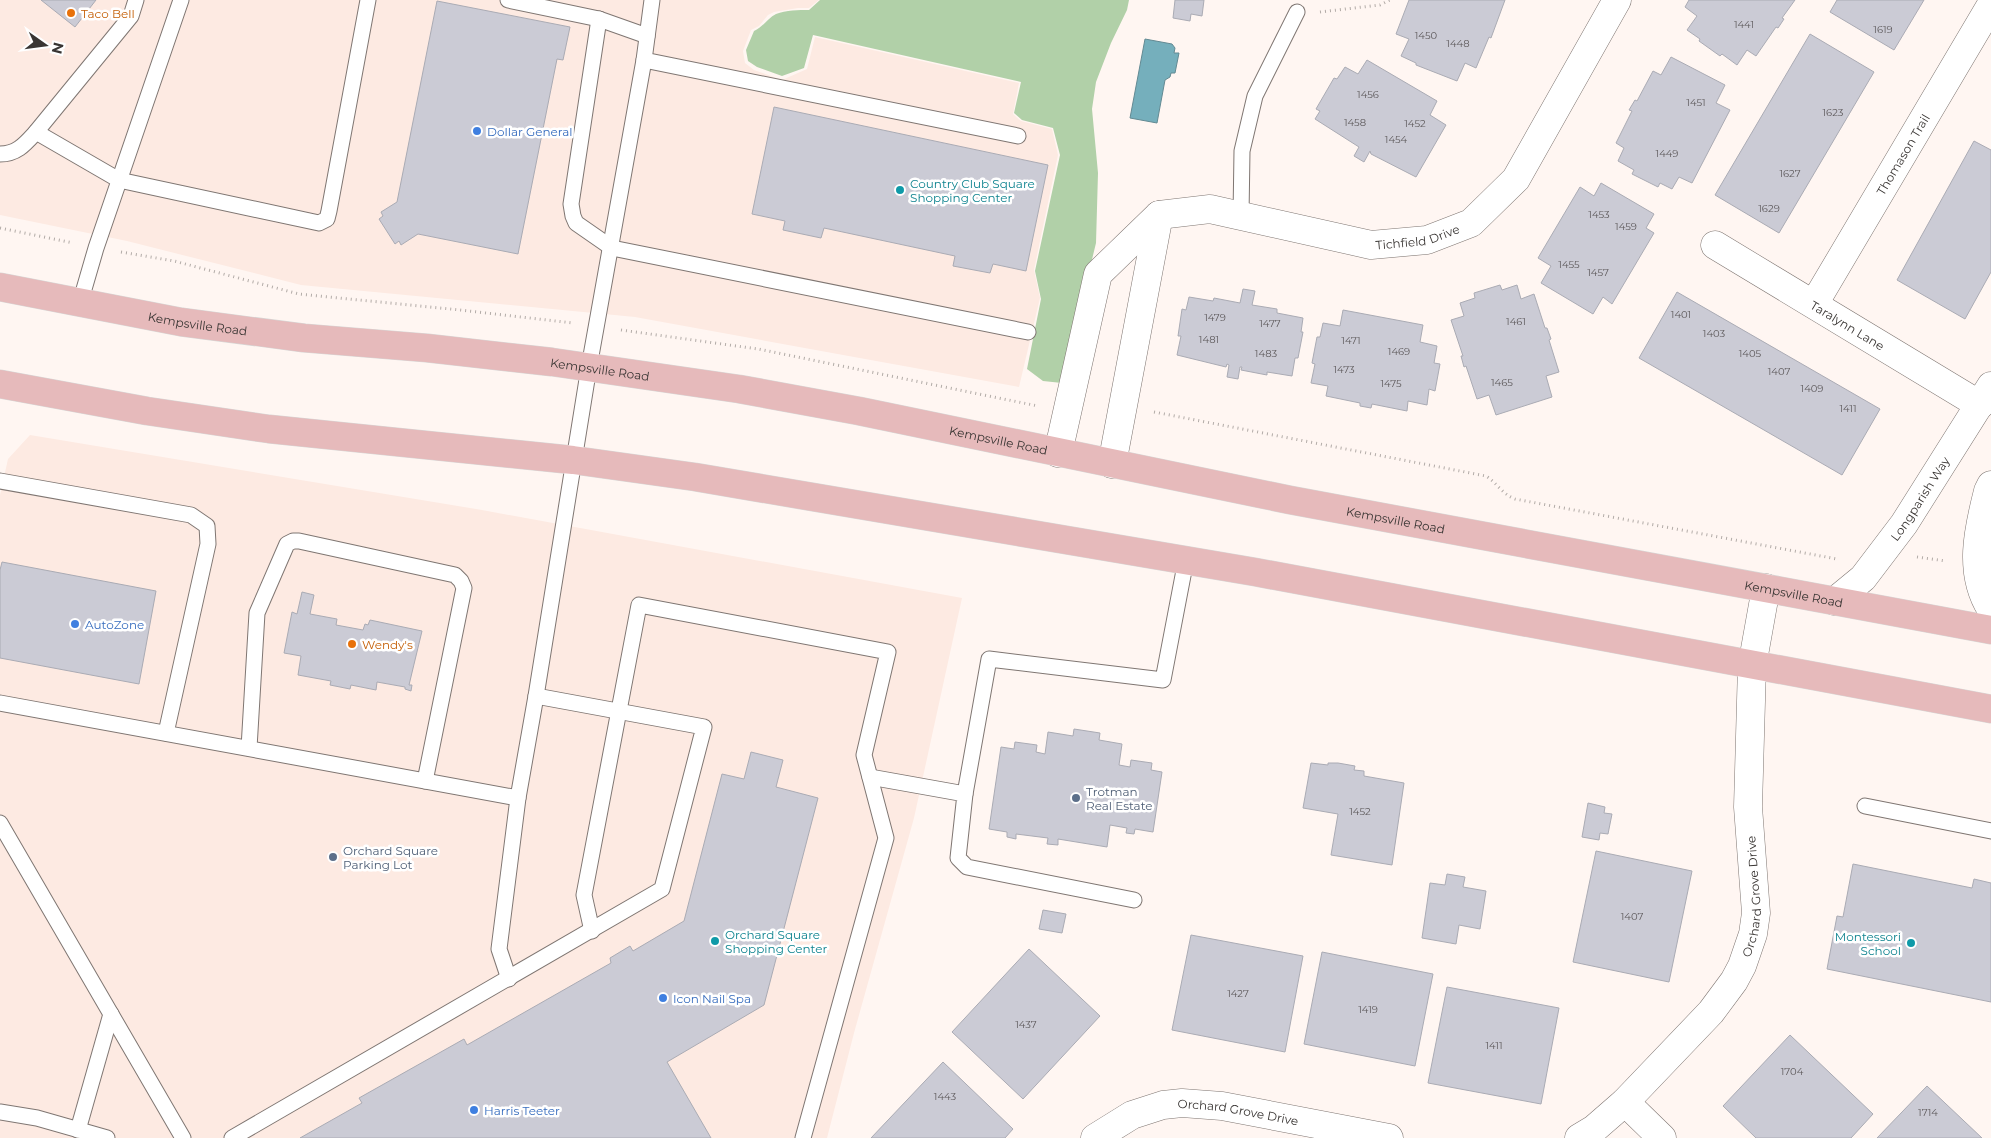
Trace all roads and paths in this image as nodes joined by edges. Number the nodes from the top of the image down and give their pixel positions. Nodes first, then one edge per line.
1 (136, 0) edge
2 (181, 0) edge
3 (368, 0) edge
4 (508, 0) edge
5 (652, 0) edge
6 (1390, 0) edge
7 (1617, 0) edge
8 (1991, 5) edge
9 (1297, 12) joint
10 (598, 19) junction
11 (647, 36) junction
12 (644, 60) junction
13 (36, 132) junction
14 (1018, 136) dead end
15 (0, 154) edge
16 (119, 180) junction
17 (1160, 215) junction
18 (1241, 216) junction
19 (0, 228) edge
20 (1715, 245) dead end
21 (96, 248) junction
22 (612, 248) junction
23 (0, 287) edge
24 (80, 303) junction
25 (1814, 304) junction
26 (596, 328) junction
27 (1028, 332) dead end
28 (589, 367) junction
29 (0, 384) edge
30 (1986, 395) edge
31 (1068, 408) junction
32 (1123, 410) junction
33 (1058, 453) junction
34 (573, 460) junction
35 (1112, 464) junction
36 (0, 481) edge
37 (1991, 485) edge
38 (1880, 557) junction
39 (1186, 560) junction
40 (1977, 565) junction
41 (1766, 588) junction
42 (1835, 601) junction
43 (1991, 609) edge
44 (1991, 630) edge
45 (1752, 666) junction
46 (536, 696) junction
47 (0, 703) edge
48 (1991, 709) edge
49 (618, 711) junction
50 (166, 734) junction
51 (249, 748) junction
52 (870, 777) junction
53 (425, 781) junction
54 (964, 794) junction
55 (518, 798) junction
56 (1865, 806) dead end
57 (0, 823) edge
58 (1991, 831) edge
59 (1134, 900) dead end
60 (592, 931) junction
61 (509, 979) junction
62 (111, 1014) junction
63 (1625, 1102) junction
64 (0, 1112) edge
65 (78, 1130) junction
66 (107, 1138) edge
67 (183, 1138) edge
68 (232, 1138) edge
69 (803, 1138) edge
70 (1095, 1138) edge
71 (1388, 1138) edge
72 (1579, 1138) edge
73 (1662, 1138) edge

1 - 13 lane
2 - 16 lane
3 - 16 lane
4 - 10 lane
5 - 11 lane
6 - 9 path
7 - 18 street, Tichfield Drive
8 - 25 street, Thomason Trail
9 - 18 lane
10 - 11 lane
10 - 22 lane
11 - 12 lane
12 - 14 lane
12 - 22 lane
13 - 15 lane
13 - 16 lane
16 - 21 lane
17 - 18 street, Tichfield Drive
17 - 31 street
17 - 32 street
19 - 21 path
20 - 25 street, Taralynn Lane
21 - 24 lane
21 - 26 path
22 - 26 lane
22 - 27 lane
23 - 24 main road, Kempsville Road
24 - 28 main road, Kempsville Road
25 - 30 street, Taralynn Lane
26 - 28 lane
26 - 31 path
28 - 33 main road, Kempsville Road
28 - 34 lane
29 - 34 main road
30 - 38 street, Longparish Way
31 - 33 street
32 - 35 street
32 - 38 path
33 - 35 main road, Kempsville Road
34 - 39 main road
34 - 46 lane
35 - 41 main road, Kempsville Road
36 - 50 lane
37 - 40 street
38 - 40 path
38 - 42 street, Longparish Way
39 - 45 main road
39 - 54 lane
40 - 43 street
41 - 42 main road, Kempsville Road
41 - 45 street, Orchard Grove Drive
42 - 44 main road, Kempsville Road
45 - 48 main road
45 - 63 street, Orchard Grove Drive
46 - 49 lane
46 - 55 lane
47 - 50 lane
49 - 52 lane
49 - 60 lane
49 - 60 lane
50 - 51 lane
51 - 53 lane
51 - 53 lane
52 - 54 lane
52 - 69 lane
53 - 55 lane
54 - 59 lane
55 - 61 lane
56 - 58 lane
57 - 62 lane
60 - 61 lane
61 - 68 lane
62 - 65 lane
62 - 67 lane
63 - 72 street, Orchard Grove Drive
63 - 73 street
64 - 65 lane
65 - 66 lane
70 - 71 street, Orchard Grove Drive

